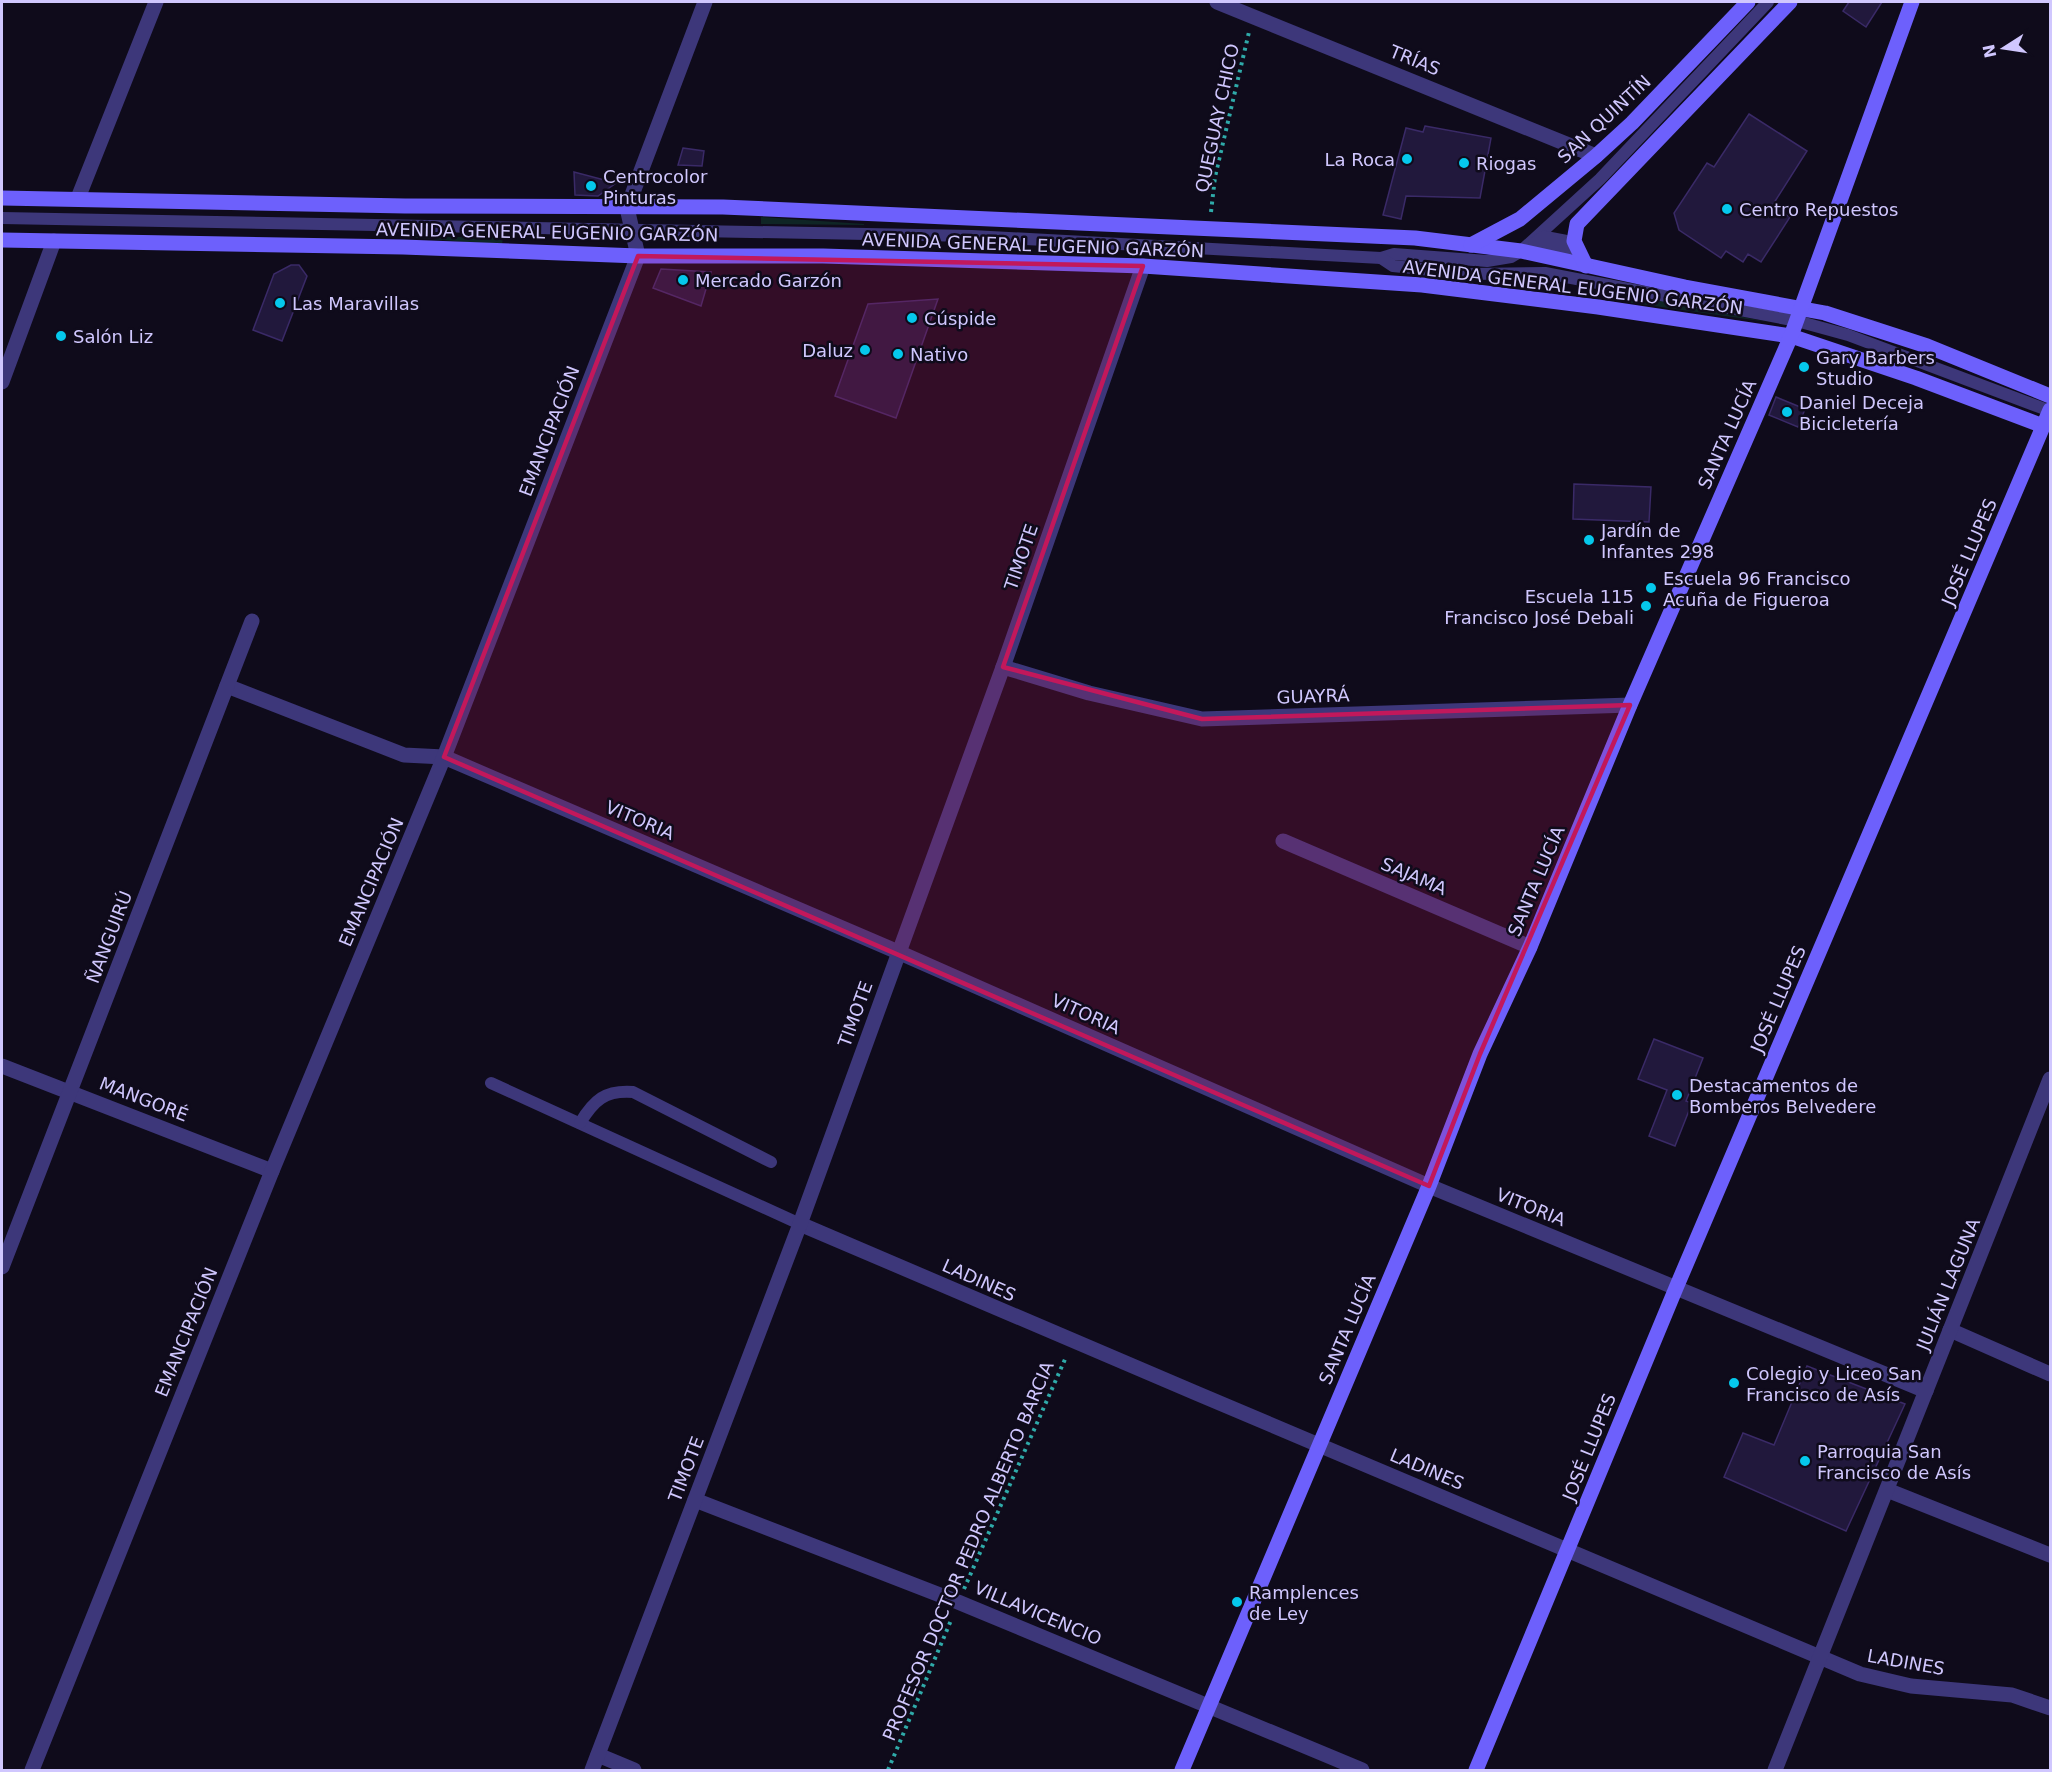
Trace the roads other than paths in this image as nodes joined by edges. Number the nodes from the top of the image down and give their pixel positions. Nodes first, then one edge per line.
1 (156, 2) edge
2 (705, 2) edge
3 (1217, 2) edge
4 (1748, 2) edge
5 (1768, 2) edge
6 (1790, 2) edge
7 (1912, 2) edge
8 (1596, 156) junction
9 (2, 198) edge
10 (78, 198) junction
11 (627, 208) junction
12 (2, 218) edge
13 (632, 231) junction
14 (2, 240) edge
15 (54, 241) junction
16 (1471, 245) junction
17 (1521, 251) junction
18 (638, 255) junction
19 (1381, 258) junction
20 (1143, 266) junction
21 (1586, 266) junction
22 (1799, 315) junction
23 (1791, 336) junction
24 (2, 382) edge
25 (2050, 396) edge
26 (2050, 410) edge
27 (2047, 428) edge
28 (252, 621) dead end
29 (1003, 667) junction
30 (227, 686) junction
31 (1630, 705) junction
32 (444, 757) junction
33 (1282, 841) dead end
34 (1530, 946) junction
35 (898, 952) junction
36 (2, 1066) edge
37 (2050, 1079) edge
38 (491, 1083) dead end
39 (70, 1092) junction
40 (580, 1124) junction
41 (771, 1162) dead end
42 (272, 1171) junction
43 (1429, 1186) junction
44 (800, 1224) junction
45 (2, 1267) edge
46 (1676, 1288) junction
47 (1950, 1330) junction
48 (2050, 1374) edge
49 (1926, 1392) junction
50 (1319, 1444) junction
51 (1887, 1490) junction
52 (695, 1500) junction
53 (1567, 1550) junction
54 (2050, 1555) edge
55 (1821, 1657) junction
56 (1208, 1706) junction
57 (2050, 1708) edge
58 (598, 1755) junction
59 (32, 1770) edge
60 (592, 1770) edge
61 (634, 1770) edge
62 (1182, 1770) edge
63 (1362, 1770) edge
64 (1476, 1770) edge
65 (1775, 1770) edge

1 - 10 street
2 - 11 street
3 - 8 street, TRÍAS
4 - 8 main road, SAN QUINTÍN
5 - 17 lane, SAN QUINTÍN
6 - 21 main road
7 - 22 main road, SANTA LUCÍA
8 - 16 main road, SAN QUINTÍN
9 - 10 main road, AVENIDA GENERAL EUGENIO GARZÓN
10 - 11 main road, AVENIDA GENERAL EUGENIO GARZÓN
11 - 13 street
11 - 16 main road, AVENIDA GENERAL EUGENIO GARZÓN
12 - 13 lane, AVENIDA GENERAL EUGENIO GARZÓN
13 - 18 street
13 - 19 lane, AVENIDA GENERAL EUGENIO GARZÓN
14 - 15 main road, AVENIDA GENERAL EUGENIO GARZÓN
15 - 18 main road, AVENIDA GENERAL EUGENIO GARZÓN
15 - 24 street
16 - 17 main road, AVENIDA GENERAL EUGENIO GARZÓN
17 - 19 lane, AVENIDA GENERAL EUGENIO GARZÓN
17 - 21 main road, AVENIDA GENERAL EUGENIO GARZÓN
18 - 20 main road, AVENIDA GENERAL EUGENIO GARZÓN
18 - 32 street, EMANCIPACIÓN
19 - 22 lane, AVENIDA GENERAL EUGENIO GARZÓN
20 - 23 main road, AVENIDA GENERAL EUGENIO GARZÓN
20 - 29 street, TIMOTE
21 - 22 main road, AVENIDA GENERAL EUGENIO GARZÓN
22 - 23 main road, SANTA LUCÍA
22 - 25 main road, AVENIDA GENERAL EUGENIO GARZÓN
22 - 26 lane, AVENIDA GENERAL EUGENIO GARZÓN
23 - 27 main road, AVENIDA GENERAL EUGENIO GARZÓN
23 - 31 main road, SANTA LUCÍA
26 - 27 main road, JOSÉ LLUPES
27 - 46 main road, JOSÉ LLUPES
28 - 30 street, ÑANGUIRÚ
29 - 31 street, GUAYRÁ
29 - 35 street, TIMOTE
30 - 32 street, VITORIA
30 - 39 street, ÑANGUIRÚ
31 - 34 main road, SANTA LUCÍA
32 - 35 street, VITORIA
32 - 42 street, EMANCIPACIÓN
33 - 34 street, SAJAMA
34 - 43 main road, SANTA LUCÍA
35 - 43 street, VITORIA
35 - 44 street, TIMOTE
36 - 39 street, MANGORÉ
37 - 47 street, JULIÁN LAGUNA
38 - 40 lane
39 - 42 street, MANGORÉ
39 - 45 street, ÑANGUIRÚ
40 - 41 lane
40 - 44 lane
42 - 59 street, EMANCIPACIÓN
43 - 46 street, VITORIA
43 - 50 main road, SANTA LUCÍA
44 - 50 street, LADINES
44 - 52 street, TIMOTE
46 - 49 street, VITORIA
46 - 53 main road, JOSÉ LLUPES
47 - 48 street
47 - 49 street, JULIÁN LAGUNA
49 - 51 street, JULIÁN LAGUNA
50 - 53 street, LADINES
50 - 56 main road, SANTA LUCÍA
51 - 54 street
51 - 55 street, JULIÁN LAGUNA
52 - 56 street, VILLAVICENCIO
52 - 58 street, TIMOTE
53 - 55 street, LADINES
53 - 64 main road, JOSÉ LLUPES
55 - 57 street, LADINES
55 - 65 street, JULIÁN LAGUNA
56 - 62 main road, SANTA LUCÍA
56 - 63 street, VILLAVICENCIO
58 - 60 street, TIMOTE
58 - 61 street

